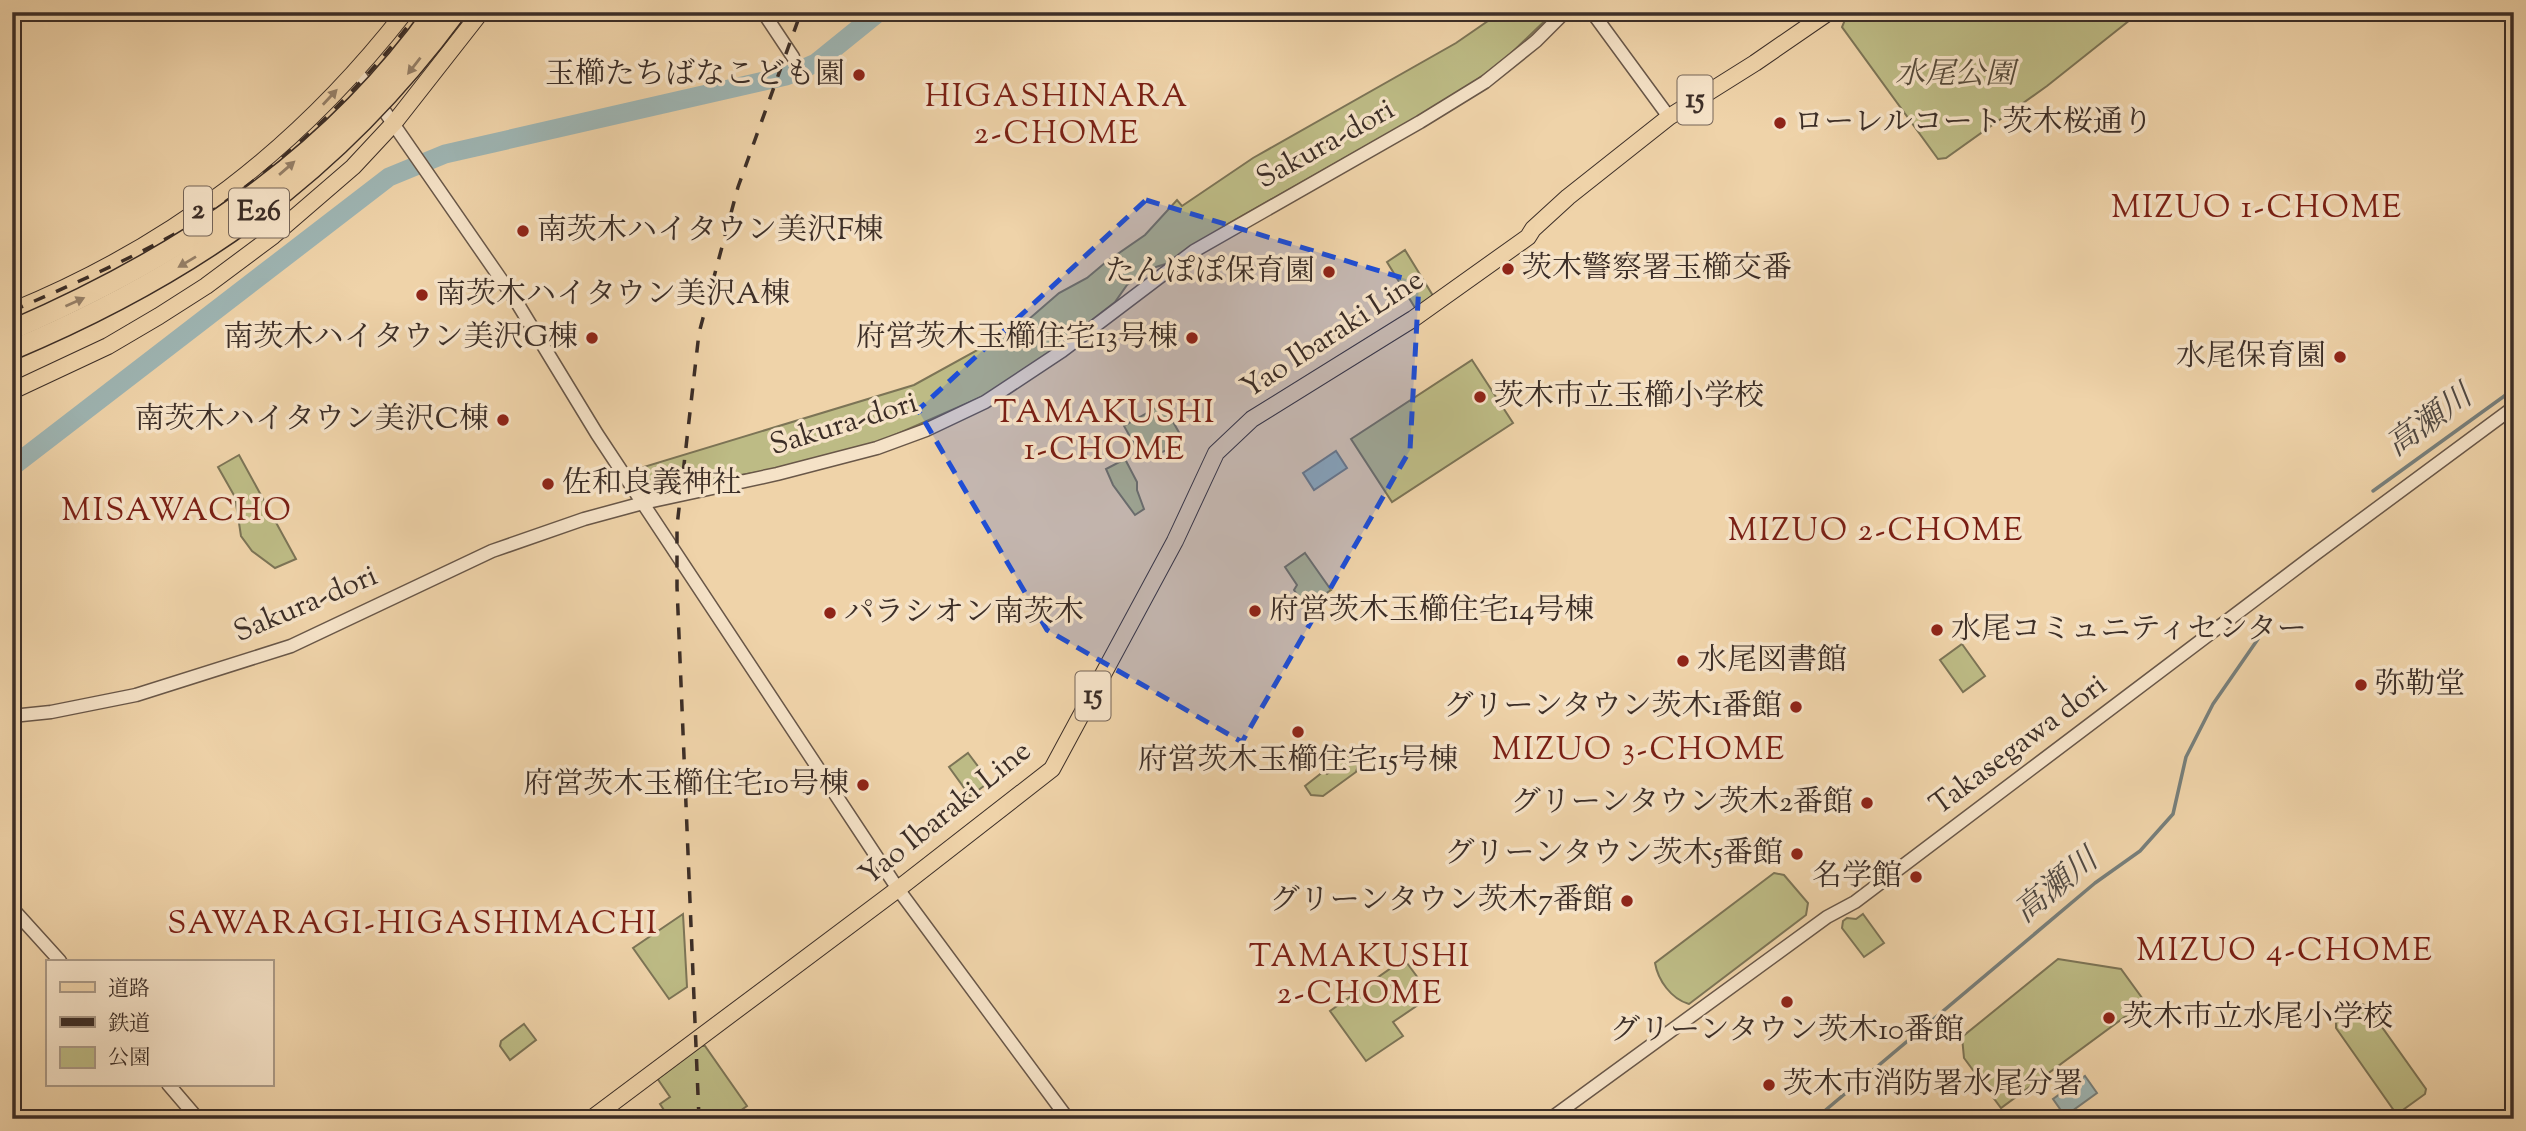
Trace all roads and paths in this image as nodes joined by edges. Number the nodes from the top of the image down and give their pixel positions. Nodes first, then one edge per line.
1 (405, 12) edge
2 (434, 12) edge
3 (456, 12) edge
4 (481, 12) edge
5 (491, 12) edge
6 (763, 12) edge
7 (1565, 12) edge
8 (1592, 12) edge
9 (1829, 12) edge
10 (462, 39) junction
11 (793, 57) dead end
12 (356, 70) junction
13 (1669, 117) junction
14 (394, 123) junction
15 (12, 311) edge
16 (12, 330) edge
17 (12, 350) edge
18 (12, 391) edge
19 (2514, 407) edge
20 (643, 503) junction
21 (12, 716) edge
22 (898, 889) junction
23 (12, 908) edge
24 (59, 960) edge
25 (170, 1086) edge
26 (198, 1119) edge
27 (591, 1119) edge
28 (1068, 1119) edge
29 (1550, 1119) edge

1 - 12 main road, 2
16 -> 2 highway, E26, bridge
3 -> 17 highway, E26, bridge
4 - 10 main road, 2
5 - 10 street
6 - 11 street
7 - 20 street, Sakura-dori
8 - 13 street
9 - 13 main road, Yao Ibaraki Line / 15
10 - 14 main road, 2
12 - 14 street
15 -> 12 main road, 2
13 - 22 main road, Yao Ibaraki Line / 15
14 - 18 main road, 2
14 - 20 street
19 - 29 street, Takasegawa dori
20 - 21 street, Sakura-dori
20 - 22 street
22 - 27 main road, Yao Ibaraki Line / 15
22 - 28 street
23 - 24 street
25 - 26 street

